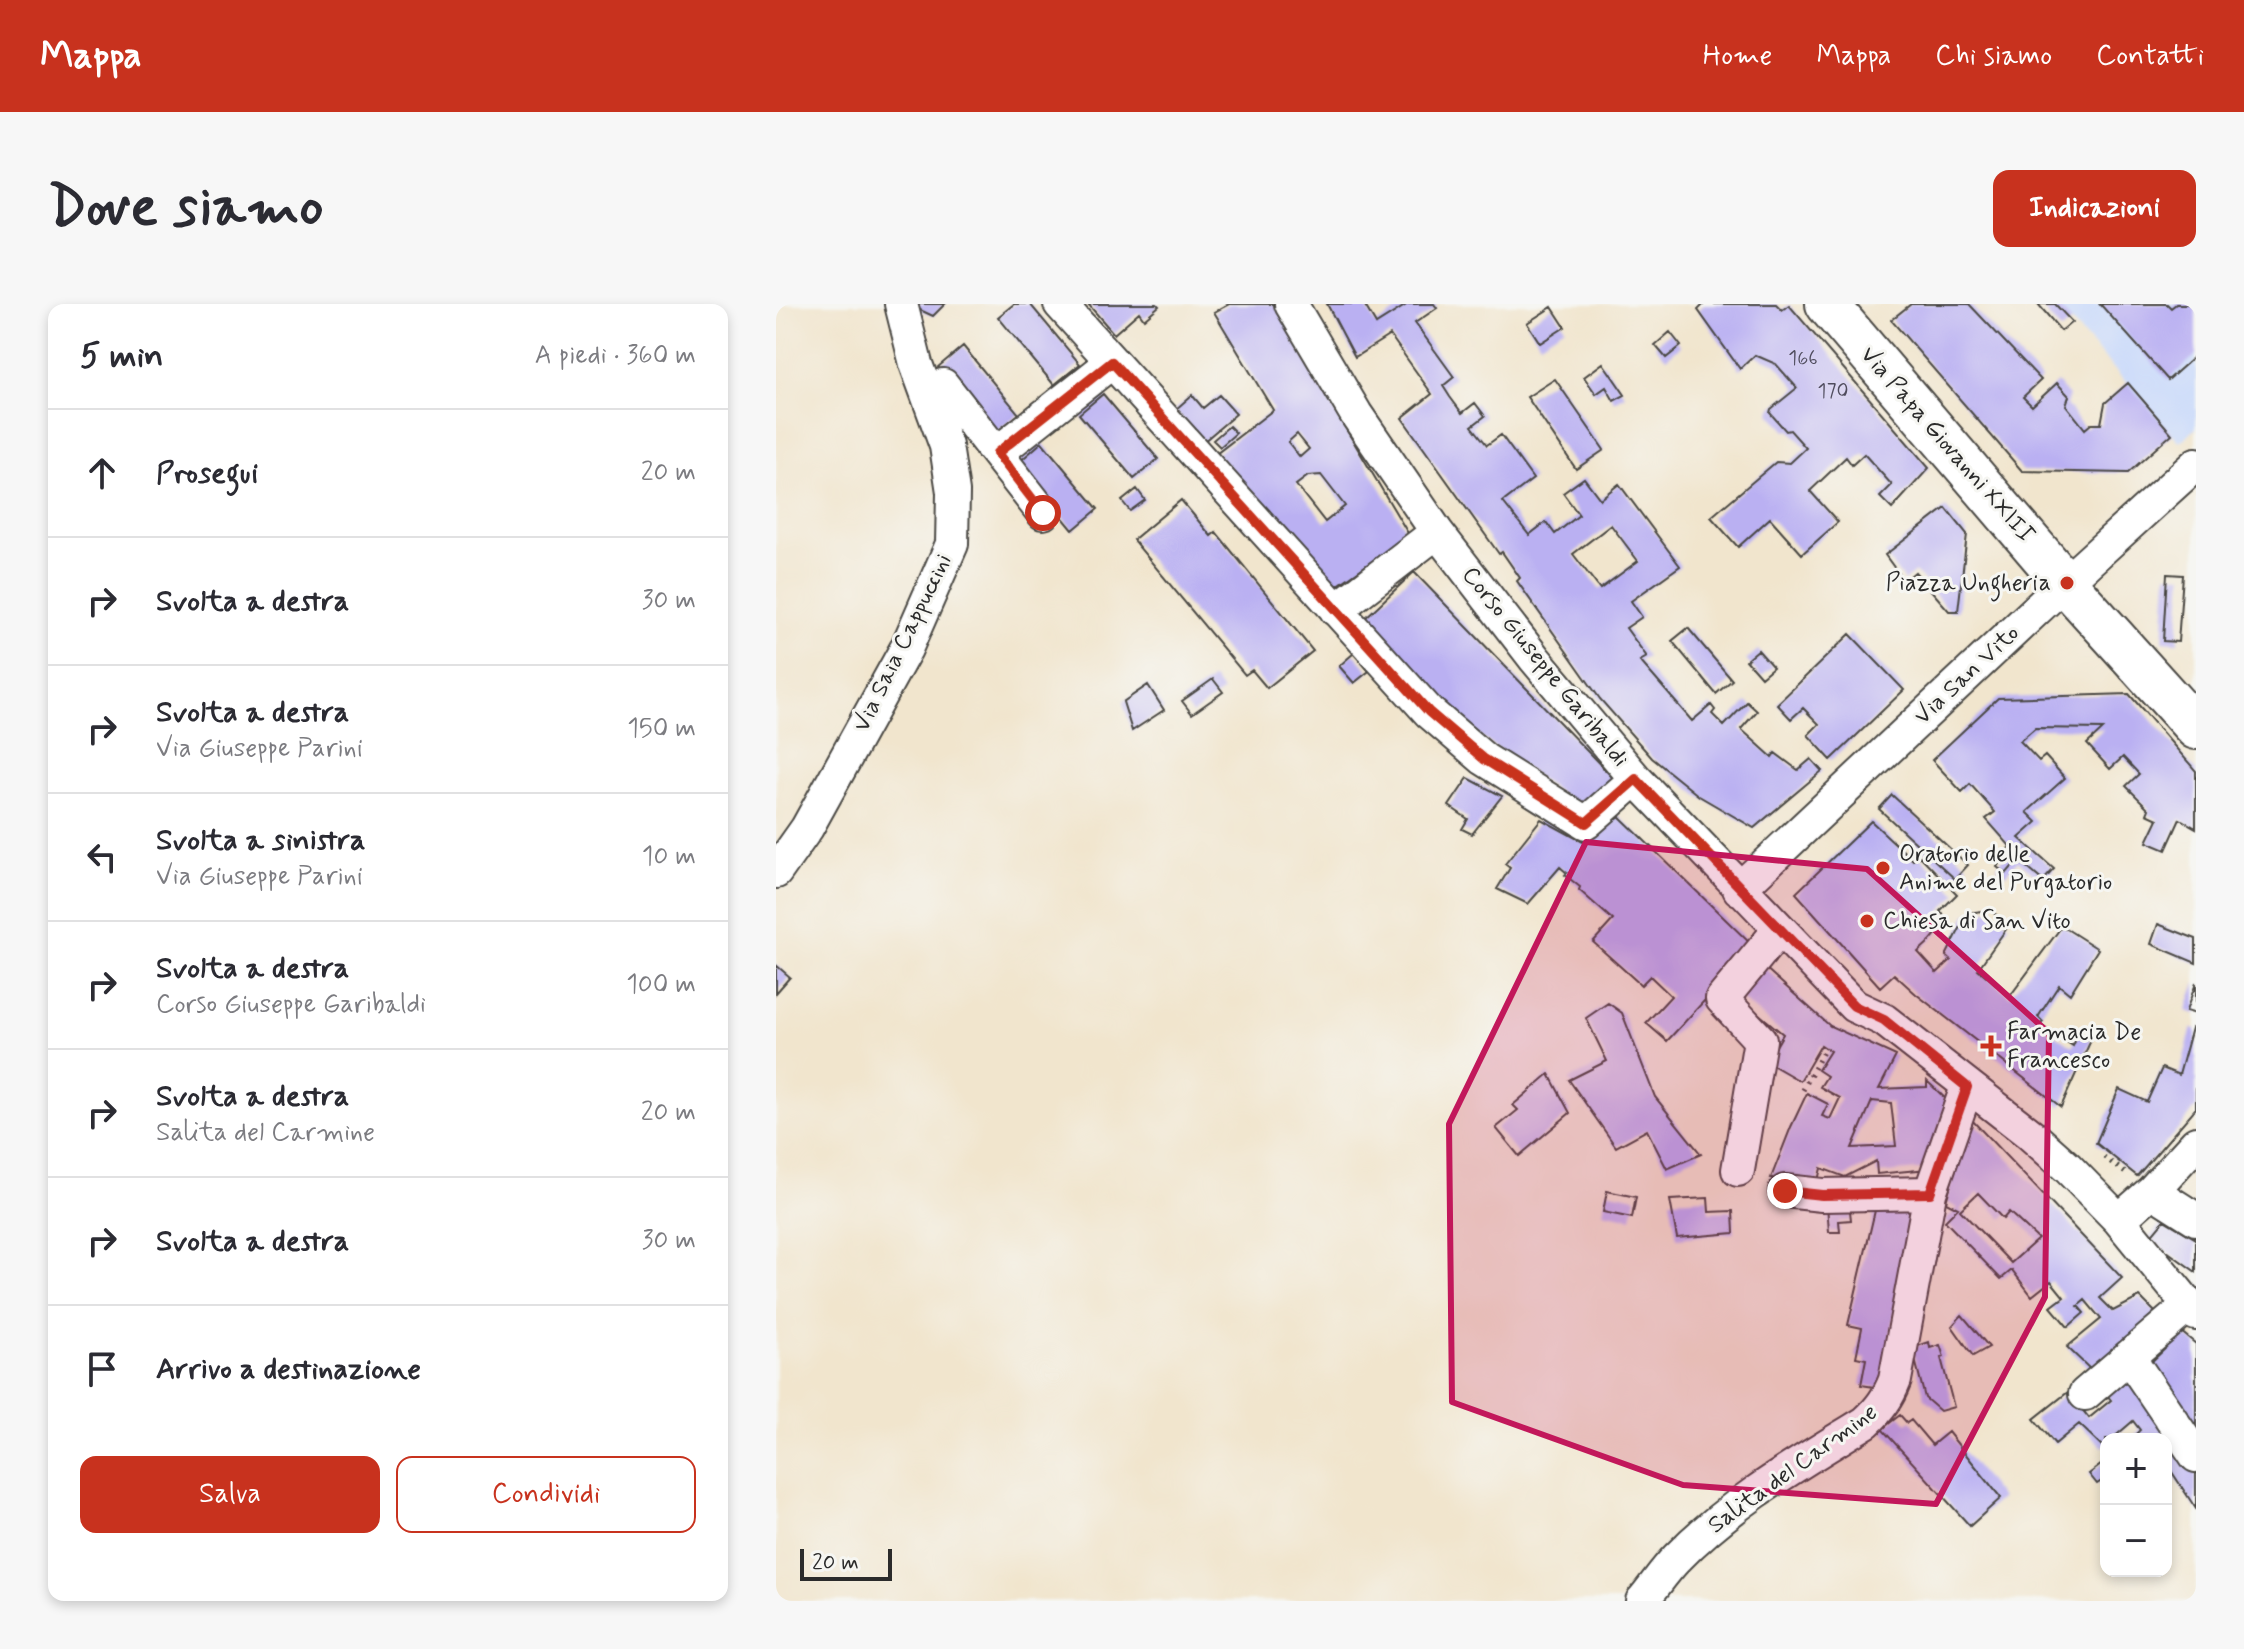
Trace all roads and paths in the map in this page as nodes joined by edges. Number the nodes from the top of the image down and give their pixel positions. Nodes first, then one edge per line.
1 (901, 304) edge
2 (1060, 304) edge
3 (1291, 304) edge
4 (1827, 304) edge
5 (1112, 362) junction
6 (943, 385) dead end
7 (997, 453) junction
8 (2196, 464) edge
9 (1043, 513) dead end
10 (1437, 532) junction
11 (2065, 583) junction
12 (1336, 610) junction
13 (2196, 728) edge
14 (1636, 779) junction
15 (776, 872) edge
16 (1739, 889) junction
17 (1779, 930) junction
18 (1825, 1048) dead end
19 (1967, 1087) junction
20 (1803, 1090) dead end
21 (2196, 1143) edge
22 (1738, 1170) dead end
23 (1785, 1191) dead end
24 (2152, 1191) junction
25 (1930, 1193) junction
26 (2196, 1219) edge
27 (2119, 1220) junction
28 (2192, 1310) edge
29 (2129, 1357) junction
30 (2085, 1394) dead end
31 (2196, 1456) edge
32 (1642, 1601) edge

1 - 15 street, Via Saia Cappuccini
2 - 5 street
3 - 10 street, Corso Giuseppe Garibaldi
4 - 11 main road, Via Papa Giovanni XXIII
5 - 7 street
5 - 12 street
6 - 7 street
7 - 9 street
8 - 11 street, Via San Vito
10 - 12 street
10 - 14 street, Corso Giuseppe Garibaldi
11 - 13 main road, Via Papa Giovanni XXIII
11 - 16 street, Via San Vito
12 - 14 street
14 - 16 street, Corso Giuseppe Garibaldi
16 - 17 street, Corso Giuseppe Garibaldi
17 - 19 street, Corso Giuseppe Garibaldi
17 - 22 street
18 - 20 path
19 - 25 street, Salita del Carmine
19 - 27 street, Corso Giuseppe Garibaldi
21 - 24 street
23 - 25 street
24 - 26 street
24 - 27 street
25 - 32 street, Salita del Carmine
27 - 28 street, Corso Giuseppe Garibaldi
28 - 29 street
29 - 30 street
29 - 31 street

